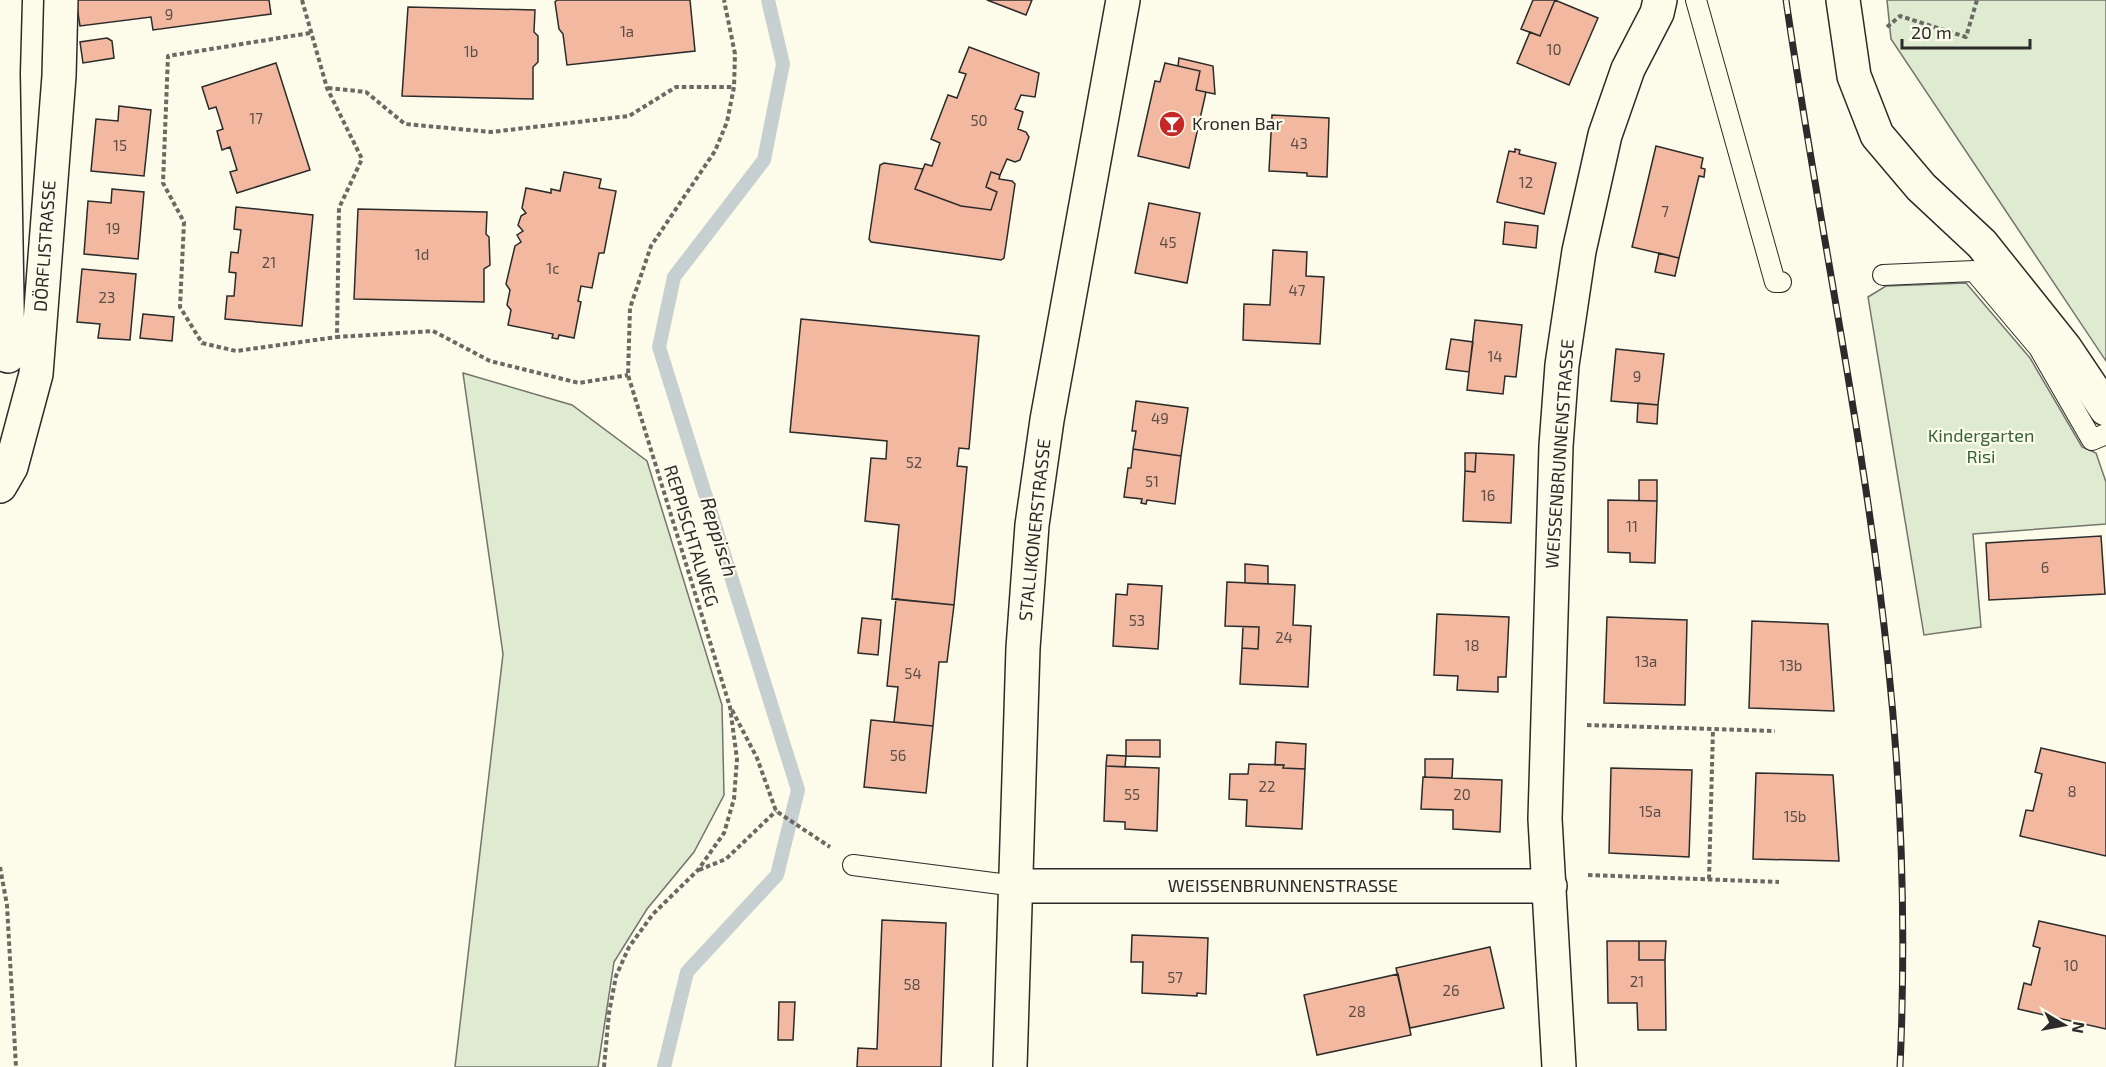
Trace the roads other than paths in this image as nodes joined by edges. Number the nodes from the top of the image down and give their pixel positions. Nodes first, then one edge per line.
1 (5, 0) edge
2 (61, 0) edge
3 (1123, 0) edge
4 (1660, 0) edge
5 (1696, 0) edge
6 (1843, 0) edge
7 (1883, 275) dead end
8 (1781, 282) dead end
9 (8, 356) dead end
10 (2106, 409) edge
11 (2106, 434) edge
12 (0, 486) edge
13 (853, 866) dead end
14 (1549, 880) junction
15 (1017, 886) junction
16 (1010, 1067) edge
17 (1559, 1067) edge

1 - 9 street
2 - 12 street, DÖRFLISTRASSE
3 - 15 street, STALLIKONERSTRASSE
4 - 14 street, WEISSENBRUNNENSTRASSE
5 - 8 lane
6 - 10 street
7 - 11 lane
13 - 15 lane
14 - 15 street, WEISSENBRUNNENSTRASSE
14 - 17 street, WEISSENBRUNNENSTRASSE
15 - 16 street, STALLIKONERSTRASSE

